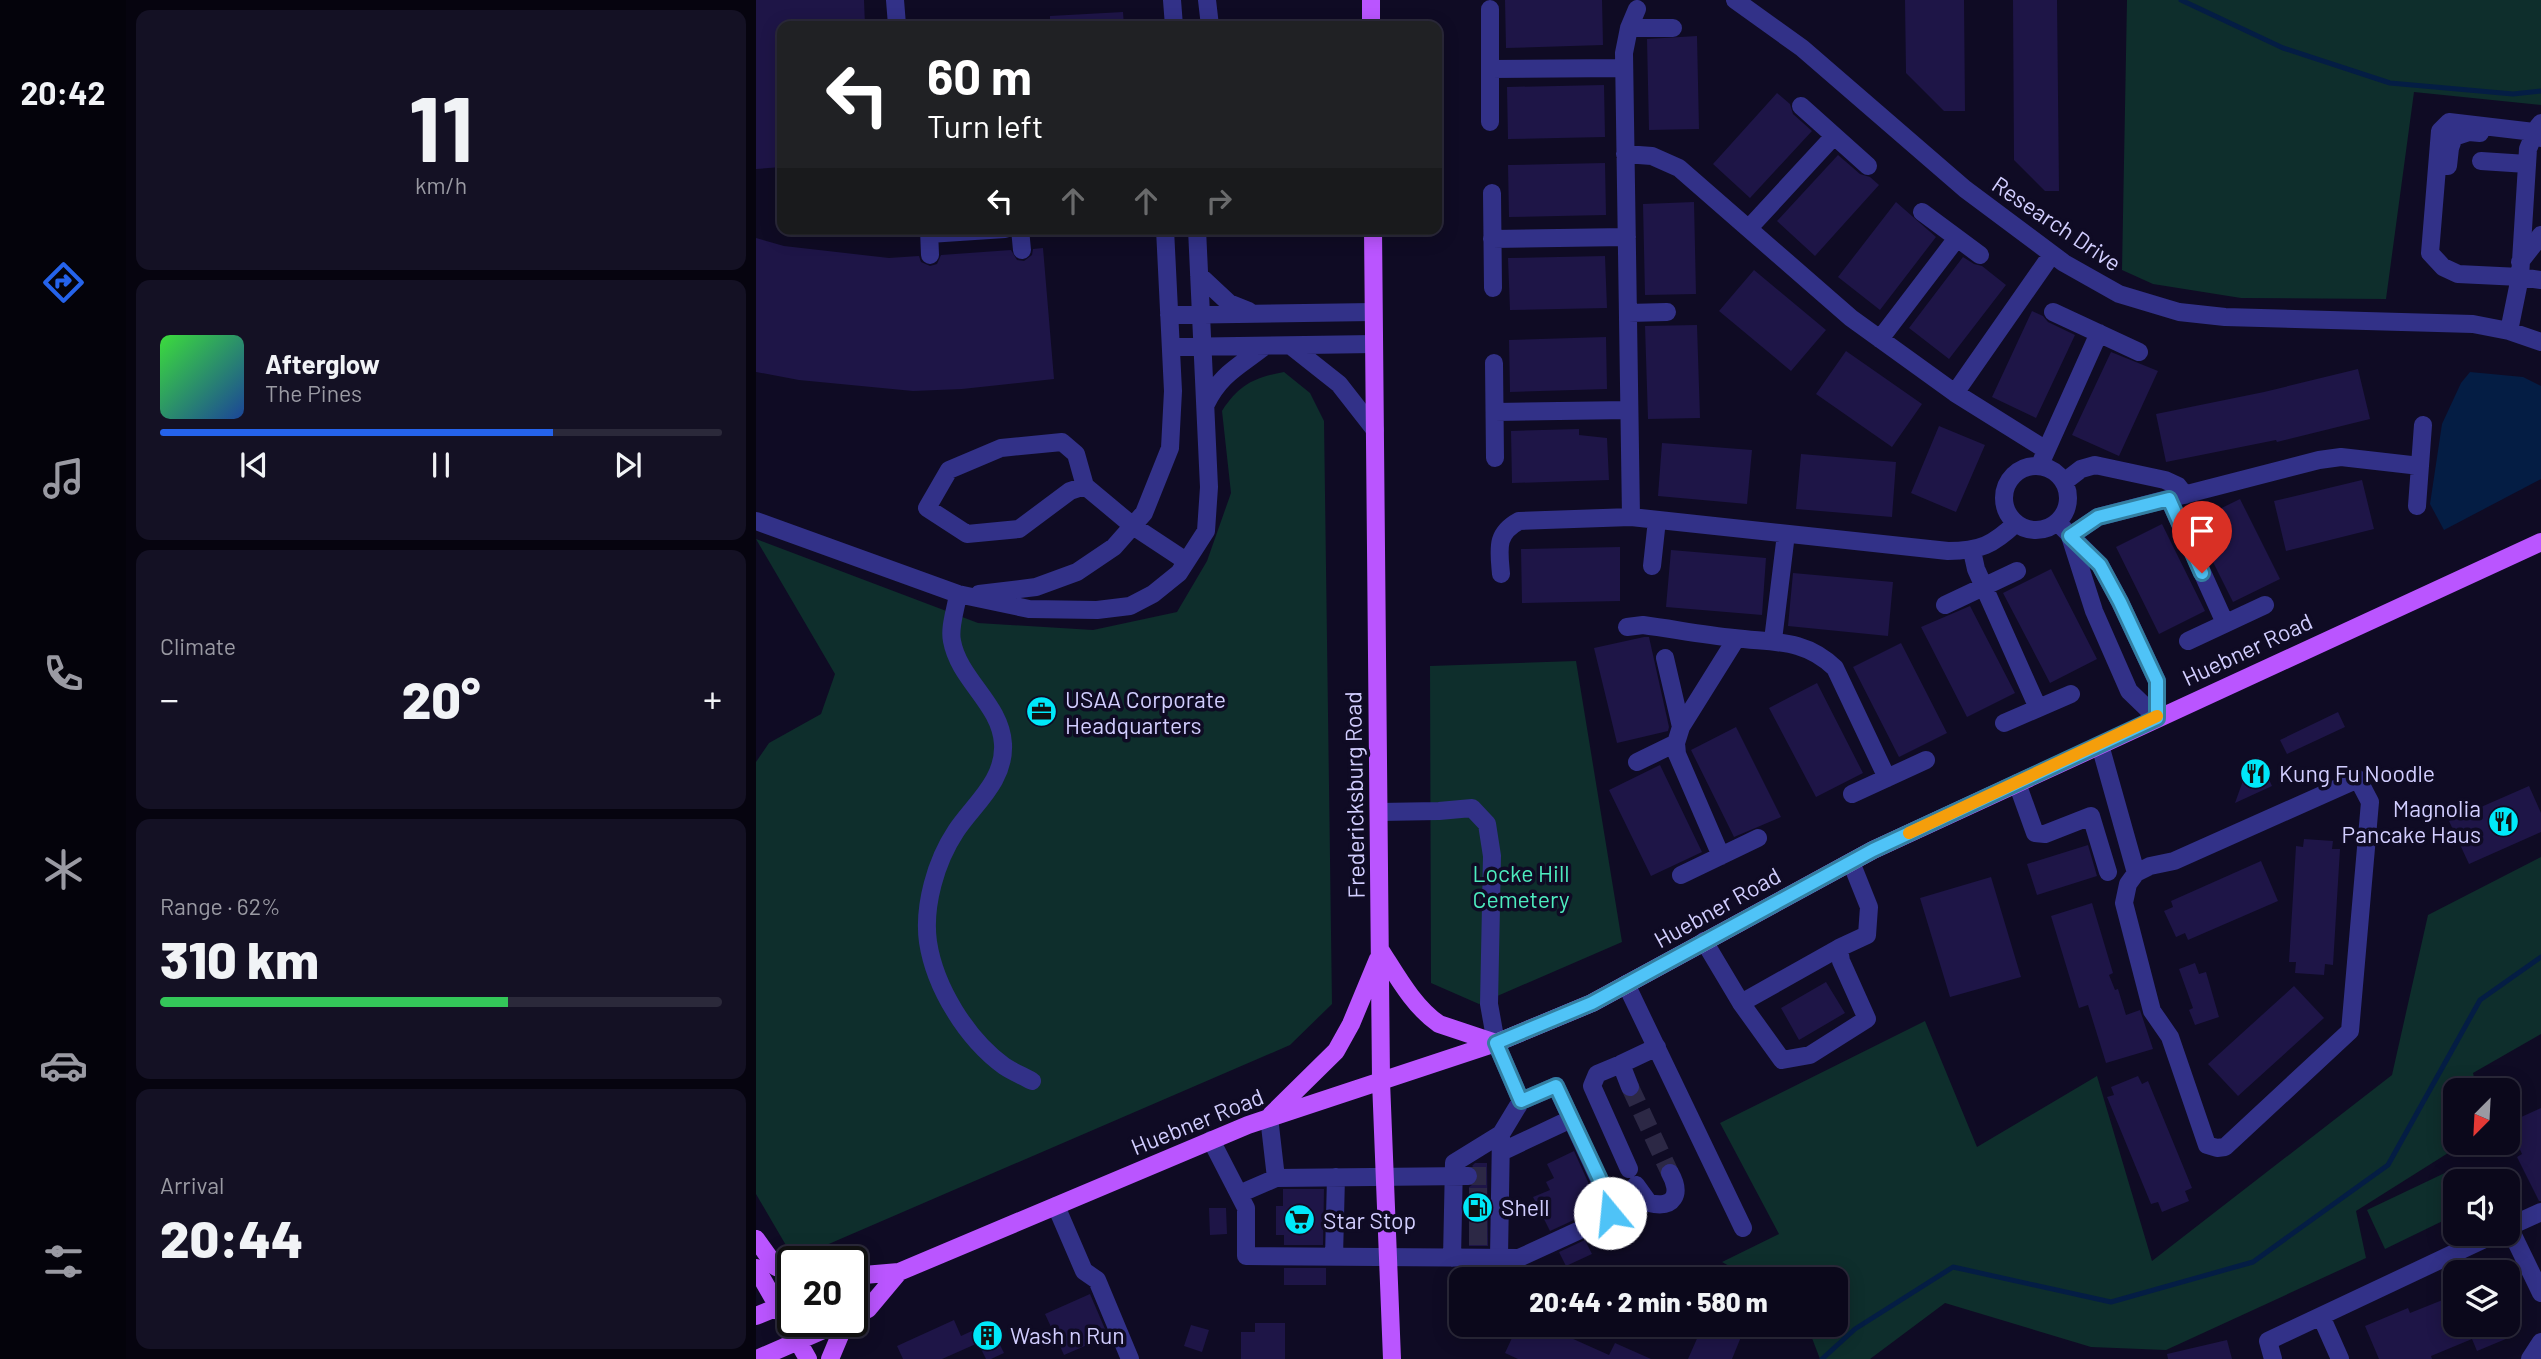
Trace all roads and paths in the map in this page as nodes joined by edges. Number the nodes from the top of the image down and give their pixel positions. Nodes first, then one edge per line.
1 (895, 0) edge
2 (1172, 0) edge
3 (1208, 0) edge
4 (1371, 0) edge
5 (1735, 0) edge
6 (1490, 9) dead end
7 (1637, 9) dead end
8 (897, 21) edge
9 (1174, 21) edge
10 (1210, 21) edge
11 (1371, 21) edge
12 (1629, 28) junction
13 (1673, 28) dead end
14 (1624, 68) junction
15 (1490, 69) junction
16 (1801, 106) dead end
17 (1490, 122) dead end
18 (2537, 133) edge
19 (1834, 136) junction
20 (1625, 154) junction
21 (2481, 161) dead end
22 (2527, 163) junction
23 (1868, 166) dead end
24 (1492, 193) dead end
25 (1922, 212) dead end
26 (1749, 228) junction
27 (2541, 234) edge
28 (929, 235) edge
29 (1021, 235) edge
30 (1165, 235) edge
31 (1197, 235) edge
32 (1373, 235) edge
33 (1627, 237) junction
34 (1956, 238) junction
35 (1492, 239) junction
36 (1022, 250) dead end
37 (2052, 254) junction
38 (1980, 255) dead end
39 (930, 256) dead end
40 (2520, 270) junction
41 (1199, 275) junction
42 (2541, 280) edge
43 (1493, 288) dead end
44 (1373, 312) junction
45 (1667, 312) dead end
46 (2053, 312) dead end
47 (1628, 313) junction
48 (1256, 314) junction
49 (1169, 315) junction
50 (1201, 316) junction
51 (2509, 331) junction
52 (2099, 333) junction
53 (1880, 340) junction
54 (2541, 342) edge
55 (1374, 344) junction
56 (1265, 346) junction
57 (1290, 346) junction
58 (1171, 347) junction
59 (1202, 347) junction
60 (2138, 352) dead end
61 (1494, 363) dead end
62 (1955, 393) junction
63 (1205, 406) junction
64 (1629, 410) junction
65 (1494, 412) junction
66 (2423, 425) dead end
67 (1375, 430) junction
68 (1495, 458) dead end
69 (2043, 458) junction
70 (2420, 467) junction
71 (2064, 482) junction
72 (1085, 486) junction
73 (2177, 497) junction
74 (2417, 506) dead end
75 (1631, 517) junction
76 (1657, 520) junction
77 (756, 521) edge
78 (2056, 522) junction
79 (2016, 523) junction
80 (1133, 526) junction
81 (1786, 534) junction
82 (2070, 536) junction
83 (2541, 542) edge
84 (1972, 551) junction
85 (1186, 561) junction
86 (1651, 566) dead end
87 (2017, 571) dead end
88 (1501, 574) dead end
89 (1984, 587) junction
90 (958, 594) junction
91 (2115, 594) junction
92 (2093, 604) junction
93 (1945, 605) dead end
94 (2265, 605) dead end
95 (2225, 623) junction
96 (1627, 627) dead end
97 (1736, 639) junction
98 (1773, 640) junction
99 (2188, 640) dead end
100 (1665, 658) dead end
101 (2071, 694) dead end
102 (2038, 708) junction
103 (2157, 718) junction
104 (2004, 723) dead end
105 (1679, 735) junction
106 (2100, 744) junction
107 (1926, 760) dead end
108 (1637, 762) dead end
109 (1886, 778) junction
110 (2017, 783) junction
111 (1852, 794) dead end
112 (1379, 812) junction
113 (1758, 838) dead end
114 (1721, 856) junction
115 (1851, 862) junction
116 (2108, 872) dead end
117 (2136, 873) junction
118 (1681, 875) dead end
119 (1704, 941) junction
120 (1839, 948) junction
121 (1381, 951) junction
122 (1626, 984) junction
123 (1741, 1003) junction
124 (1496, 1043) junction
125 (1657, 1047) junction
126 (1621, 1064) junction
127 (1032, 1081) dead end
128 (1381, 1081) junction
129 (1630, 1087) tunnel mouth
130 (1521, 1101) junction
131 (1269, 1117) junction
132 (1571, 1119) junction
133 (1501, 1134) junction
134 (1211, 1140) junction
135 (1501, 1152) junction
136 (1670, 1173) tunnel mouth
137 (1461, 1176) junction
138 (1336, 1177) junction
139 (1386, 1177) junction
140 (1276, 1178) junction
141 (1239, 1194) junction
142 (1056, 1206) junction
143 (2541, 1212) edge
144 (2520, 1222) edge
145 (1743, 1228) dead end
146 (756, 1239) edge
147 (2470, 1246) edge
148 (2518, 1246) edge
149 (1334, 1257) junction
150 (1388, 1257) junction
151 (1499, 1257) junction
152 (1452, 1258) junction
153 (777, 1267) edge
154 (756, 1268) edge
155 (899, 1272) junction
156 (868, 1275) edge
157 (777, 1292) edge
158 (2541, 1293) edge
159 (777, 1307) edge
160 (868, 1309) edge
161 (756, 1316) edge
162 (2321, 1317) junction
163 (796, 1337) edge
164 (809, 1337) edge
165 (839, 1337) edge
166 (798, 1342) junction
167 (2541, 1342) edge
168 (757, 1359) edge
169 (808, 1359) edge
170 (830, 1359) edge
171 (1130, 1359) edge
172 (1392, 1359) edge
173 (2273, 1359) edge
174 (2340, 1359) edge
175 (2530, 1359) edge

1 - 8 street
2 - 9 street
3 - 10 street
4 - 11 main road
5 - 37 street, Research Drive
6 - 15 street
7 - 12 street
12 - 13 street
12 - 14 street
14 - 15 street
14 - 20 street
15 - 17 street
16 - 19 street
18 - 22 street
18 - 40 street
19 - 23 street
19 - 26 street
20 - 26 street
20 - 33 street
21 - 22 street
22 - 40 street
24 - 35 street
25 - 34 street
26 - 53 street
27 - 40 street
28 - 39 street
29 - 36 street
30 - 49 street
31 - 41 street
32 - 44 main road, Fredericksburg Road
33 - 35 street
33 - 47 street
34 - 38 street
34 - 53 street
35 - 43 street
37 - 51 street, Research Drive
37 - 62 street
40 - 42 street
40 - 51 street
41 - 48 street
41 - 50 street
44 - 48 street
44 - 55 main road, Fredericksburg Road
45 - 47 street
46 - 52 street
47 - 64 street
48 - 50 street
49 - 50 street
49 - 58 street
50 - 59 street
51 - 54 street, Research Drive
52 - 60 street
52 - 69 street
53 - 62 street
55 - 57 street
55 - 67 main road, Fredericksburg Road
56 - 57 street
56 - 59 street
56 - 63 street
57 - 67 street
58 - 59 street
58 - 80 street
59 - 63 street
61 - 65 street
62 - 69 street
63 - 85 street
64 - 65 street
64 - 75 street
65 - 68 street
66 - 70 street
67 - 112 main road, Fredericksburg Road
69 - 71 street
69 - 79 street
70 - 73 street
70 - 74 street
71 - 73 street
71 - 78 street
72 - 72 street
72 - 80 street
73 - 82 street
73 - 95 street
75 - 76 street
75 - 88 street
76 - 81 street
76 - 86 street
77 - 90 street
78 - 79 street
78 - 82 street
79 - 84 street
80 - 85 street
80 - 90 street
81 - 84 street
81 - 98 street
82 - 91 street
82 - 92 street
83 - 103 main road, Huebner Road
84 - 89 street
85 - 90 street
87 - 89 street
89 - 93 street
89 - 102 street
90 - 127 street
91 - 92 street
91 - 103 street
92 - 103 street
94 - 95 street
95 - 99 street
96 - 97 street
97 - 98 street
97 - 105 street
98 - 109 street
100 - 105 street
101 - 102 street
102 - 104 street
103 - 106 main road, Huebner Road
105 - 108 street
105 - 114 street
106 - 110 main road, Huebner Road
106 - 117 street
107 - 109 street
109 - 111 street
110 - 115 main road, Huebner Road
110 - 116 street
112 - 121 main road, Fredericksburg Road
112 - 124 street
113 - 114 street
114 - 118 street
115 - 119 main road, Huebner Road
115 - 120 street
117 - 117 street
119 - 122 main road, Huebner Road
119 - 123 street
120 - 123 street
120 - 123 street
121 - 124 main road
121 - 128 main road, Fredericksburg Road
121 - 131 main road
122 - 124 main road, Huebner Road
122 - 125 street
124 - 128 main road, Huebner Road
124 - 130 street
125 - 126 street
125 - 145 street
126 - 129 street
126 - 136 street
128 - 131 main road, Huebner Road
128 - 139 main road, Fredericksburg Road
130 - 132 street
130 - 133 street
131 - 134 main road, Huebner Road
131 - 140 street
132 - 135 street
132 - 151 street
133 - 135 street
133 - 137 street
134 - 141 street
134 - 142 main road, Huebner Road
135 - 151 street
137 - 139 street
137 - 152 street
138 - 139 street
138 - 140 street
138 - 149 street
139 - 150 main road, Fredericksburg Road
140 - 141 street
141 - 149 street
142 - 155 main road, Huebner Road
142 - 171 street
143 - 144 street
146 - 153 main road
147 - 162 street
148 - 158 street
149 - 150 street
150 - 152 street
150 - 172 main road, Fredericksburg Road
151 - 152 street
154 - 157 main road
155 - 156 main road, Huebner Road
155 - 160 main road, Huebner Road
159 - 161 main road
162 - 173 street
162 - 174 street
163 - 166 main road
164 - 166 main road
165 - 170 main road
166 - 168 main road
166 - 169 main road
167 - 175 street

